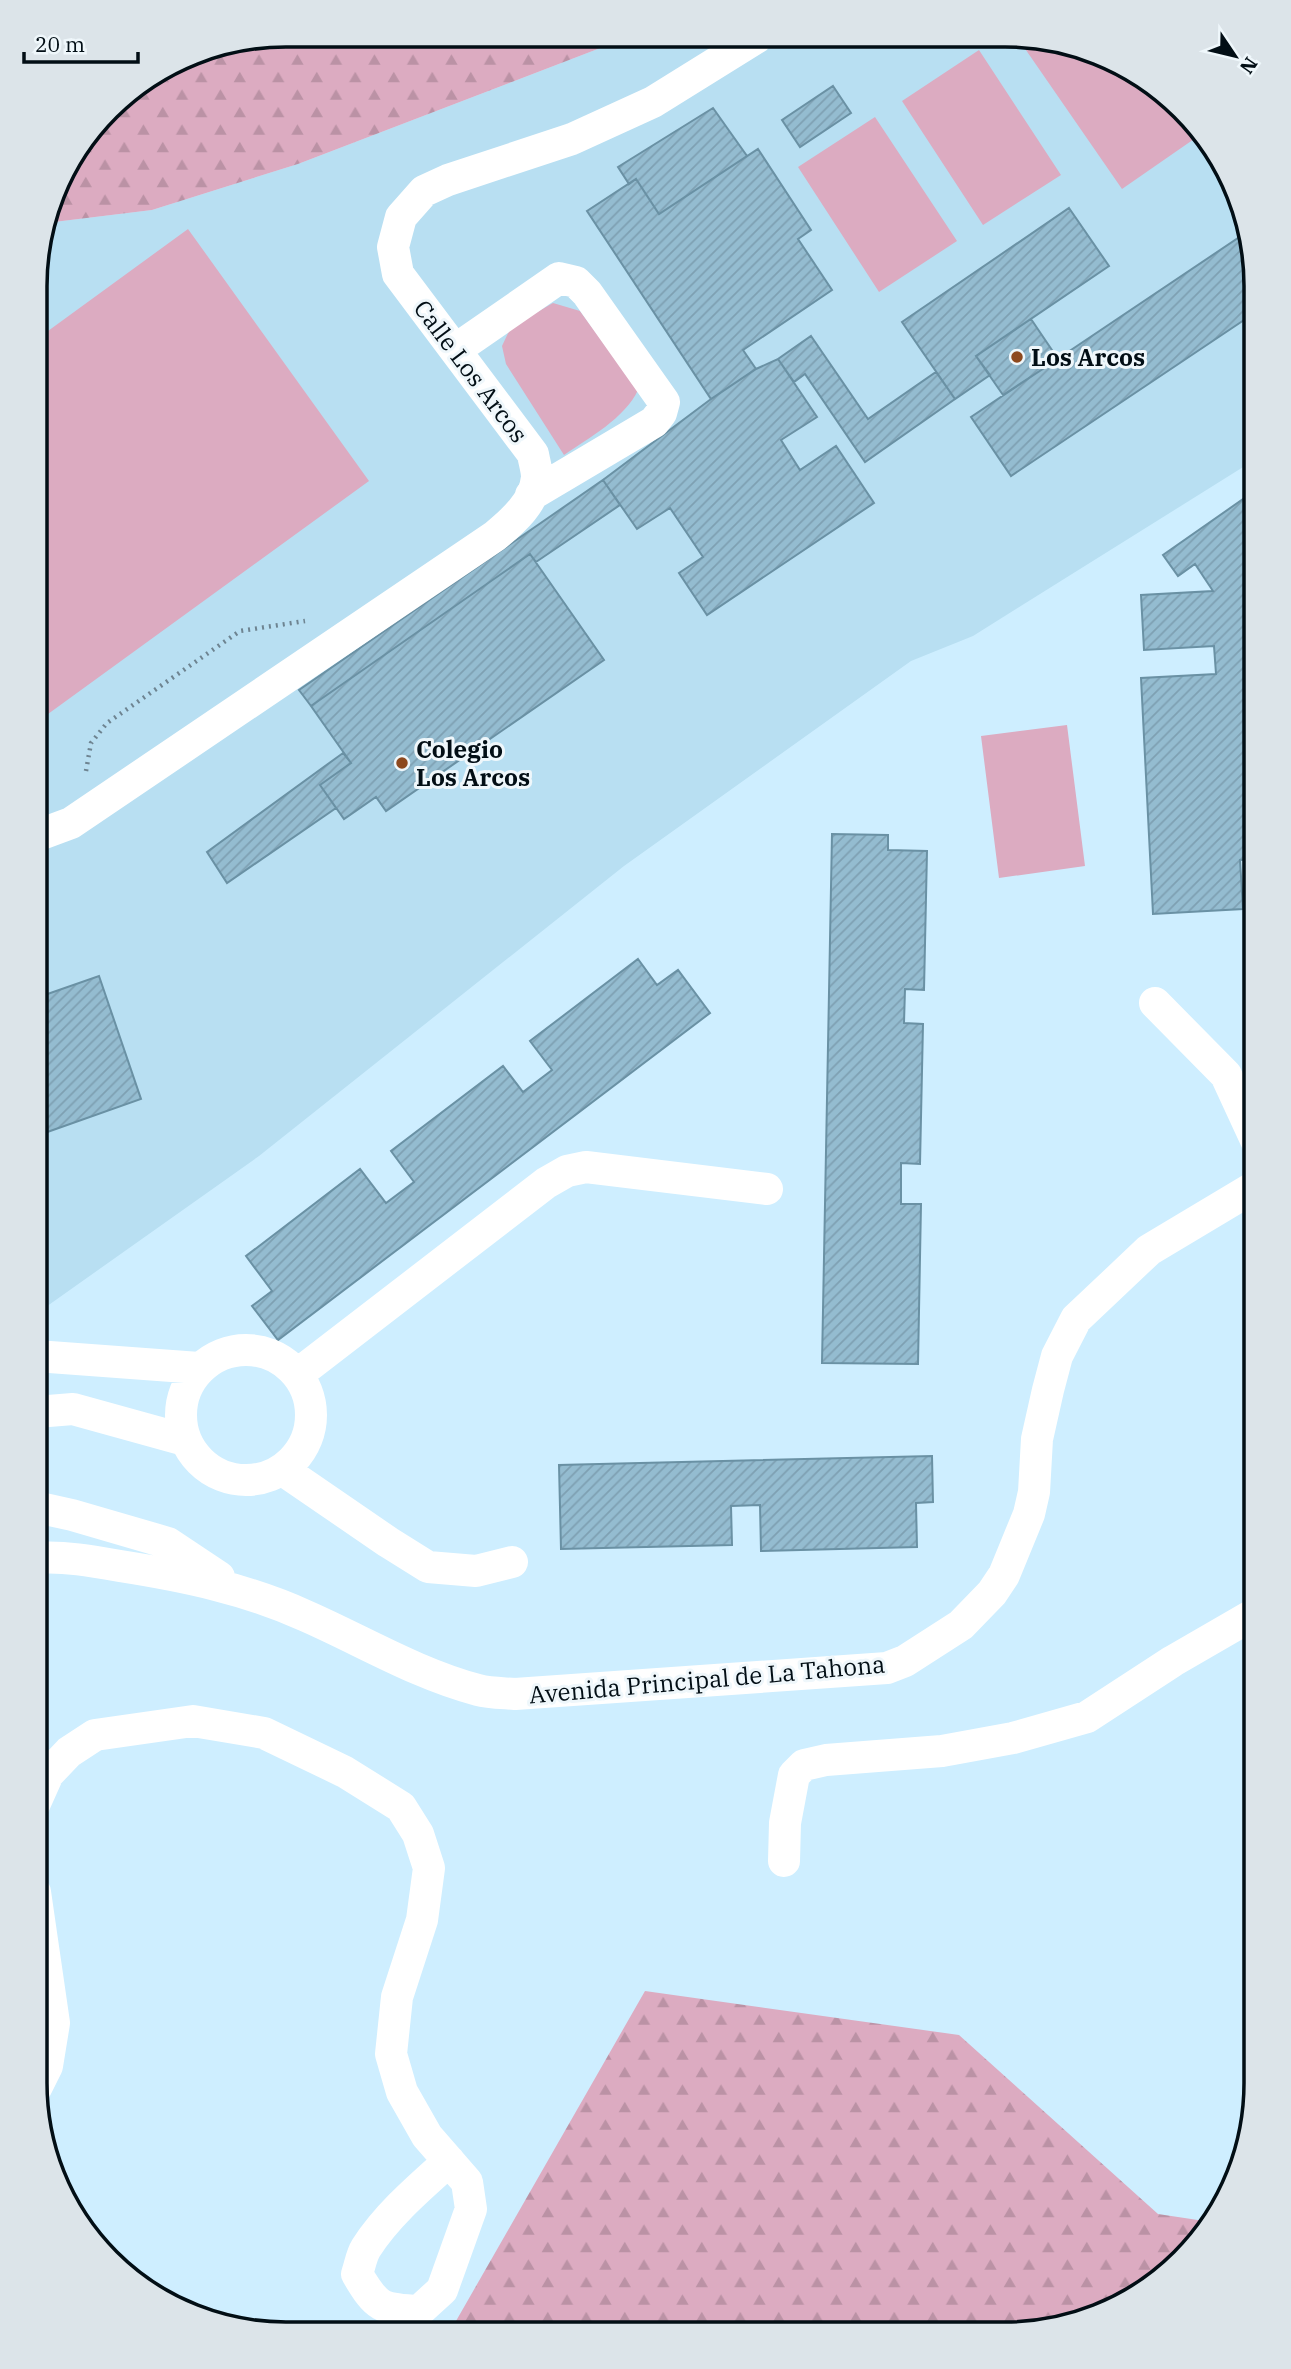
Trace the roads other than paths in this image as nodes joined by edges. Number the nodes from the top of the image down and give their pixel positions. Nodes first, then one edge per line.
1 (741, 47) edge
2 (455, 350) junction
3 (531, 495) junction
4 (47, 832) edge
5 (1155, 1003) dead end
6 (1244, 1113) edge
7 (767, 1189) dead end
8 (1243, 1193) edge
9 (47, 1357) edge
10 (199, 1368) junction
11 (298, 1374) junction
12 (47, 1411) edge
13 (184, 1440) junction
14 (282, 1470) junction
15 (47, 1509) edge
16 (47, 1557) edge
17 (512, 1562) dead end
18 (238, 1590) junction
19 (1243, 1621) edge
20 (47, 1776) edge
21 (784, 1861) dead end
22 (47, 1975) edge
23 (47, 2066) edge
24 (449, 2161) junction

1 - 2 street, Calle Los Arcos
2 - 3 street, Calle Los Arcos
2 - 3 street
3 - 4 street
5 - 6 street
7 - 11 street
8 - 18 street, Avenida Principal de La Tahona
9 - 10 street
10 - 11 street
10 - 13 street
11 - 14 street
12 - 13 street
13 - 14 street
14 - 17 street
15 - 18 street, Avenida Principal de La Tahona
16 - 18 street, Avenida Principal de La Tahona
19 - 21 street
20 - 24 street
22 - 23 street
24 - 24 street

